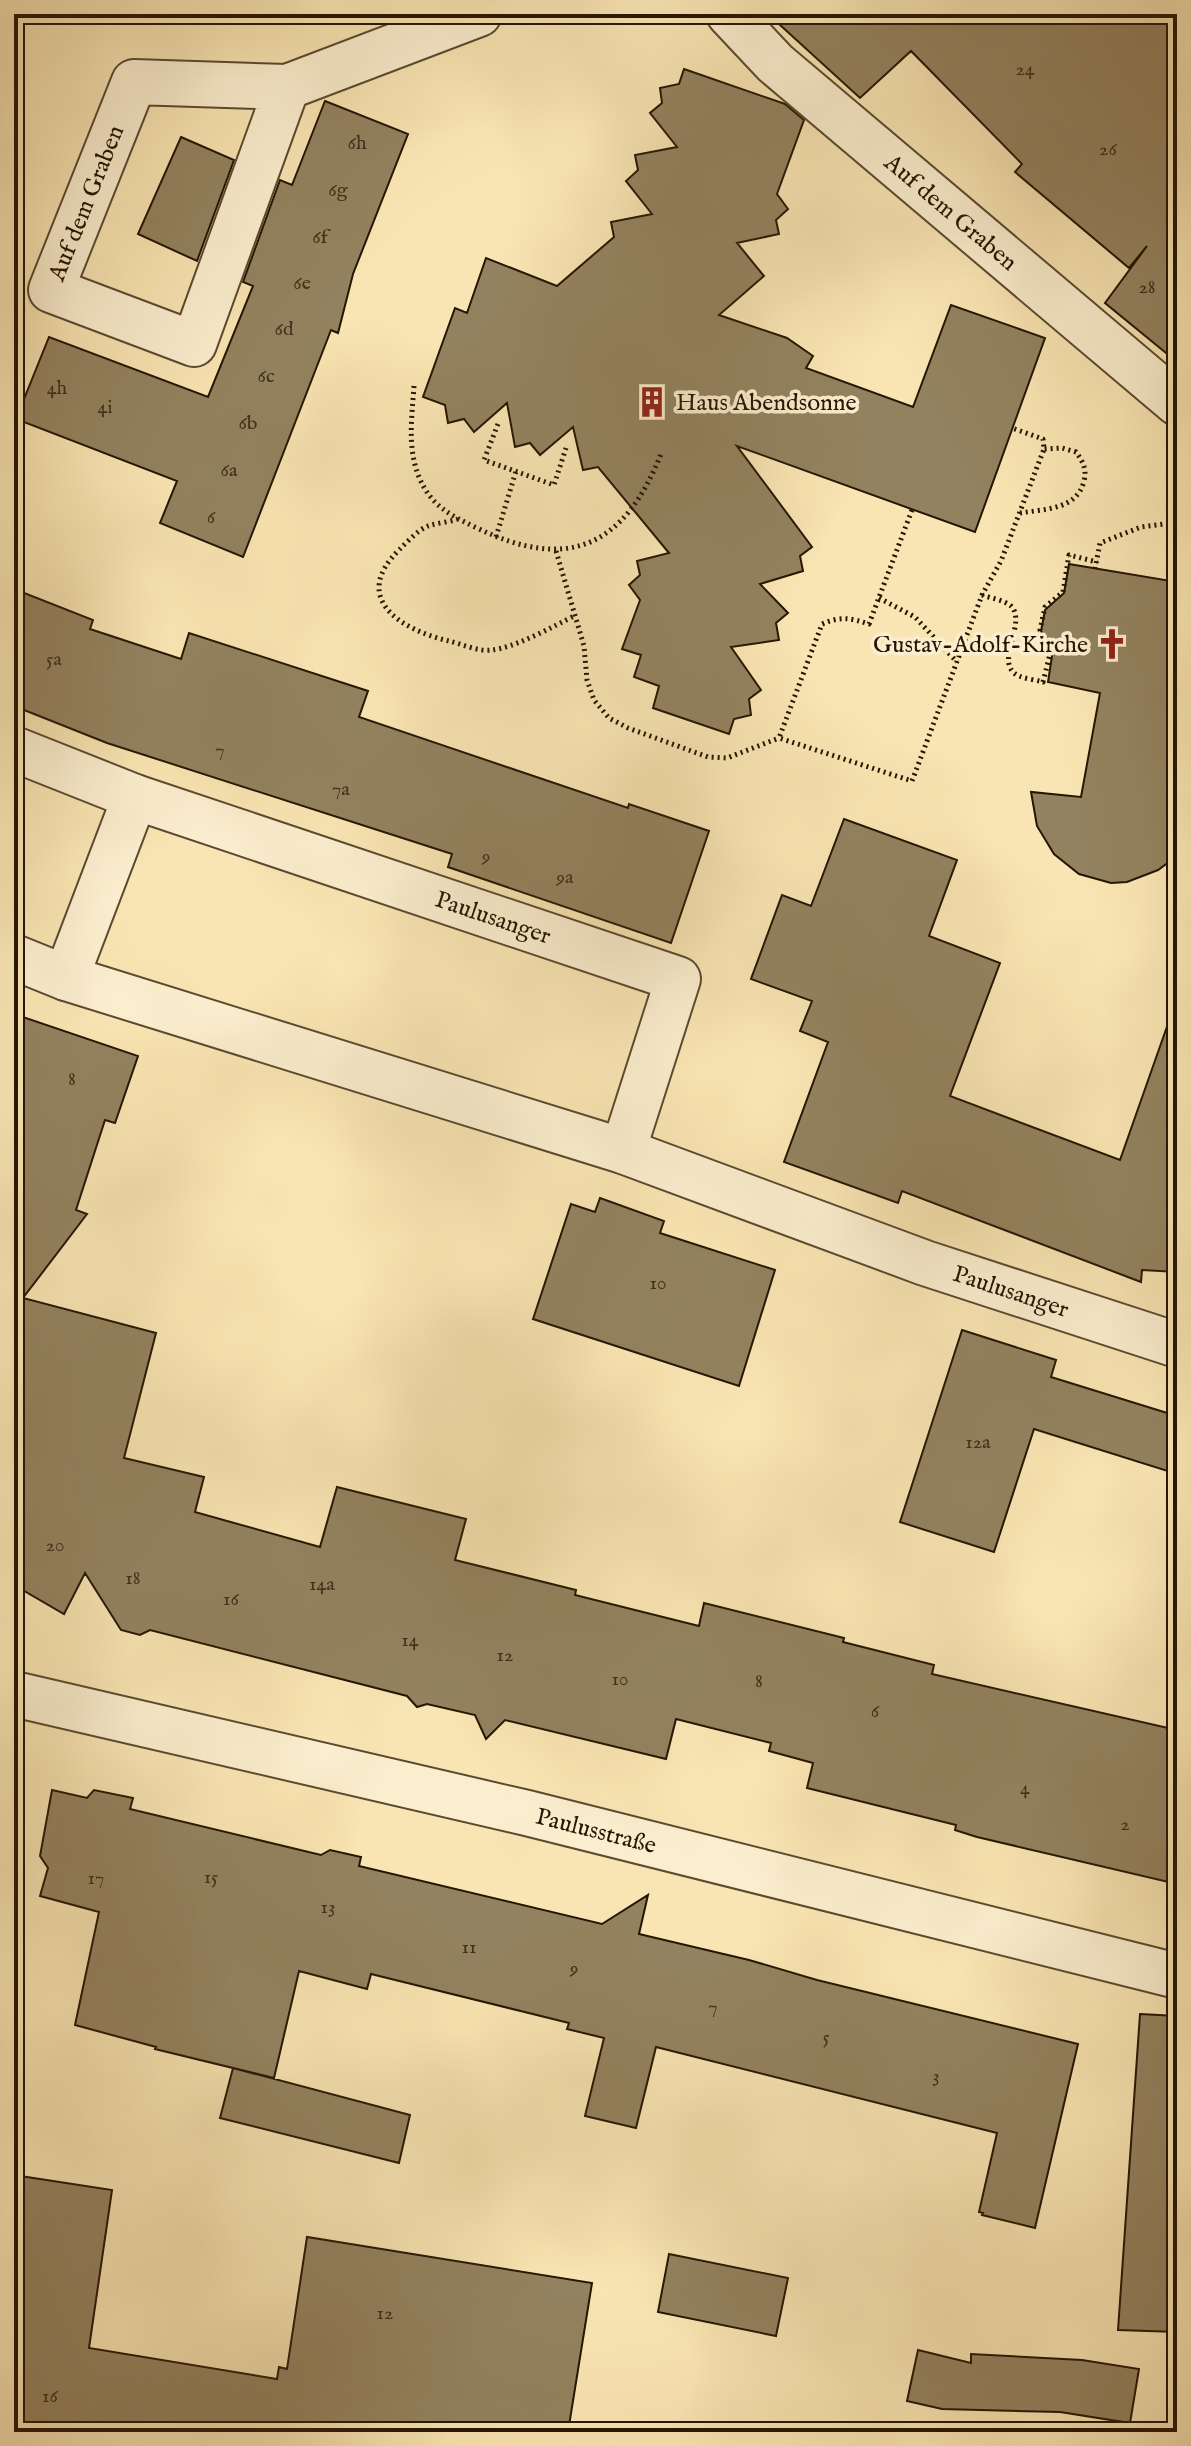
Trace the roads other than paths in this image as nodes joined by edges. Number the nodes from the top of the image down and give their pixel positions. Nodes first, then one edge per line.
1 (479, 14) edge
2 (729, 14) edge
3 (287, 87) junction
4 (1177, 403) edge
5 (14, 749) edge
6 (135, 797) junction
7 (14, 957) edge
8 (66, 978) junction
9 (623, 1151) junction
10 (1177, 1345) edge
11 (14, 1694) edge
12 (1177, 1976) edge

1 - 3 street, Auf dem Graben
2 - 4 street, Auf dem Graben
3 - 3 street, Auf dem Graben
5 - 6 street, Paulusanger
6 - 8 street
6 - 9 street, Paulusanger
7 - 8 street, Paulusanger
8 - 9 street, Paulusanger
9 - 10 street, Paulusanger
11 - 12 street, Paulusstraße

